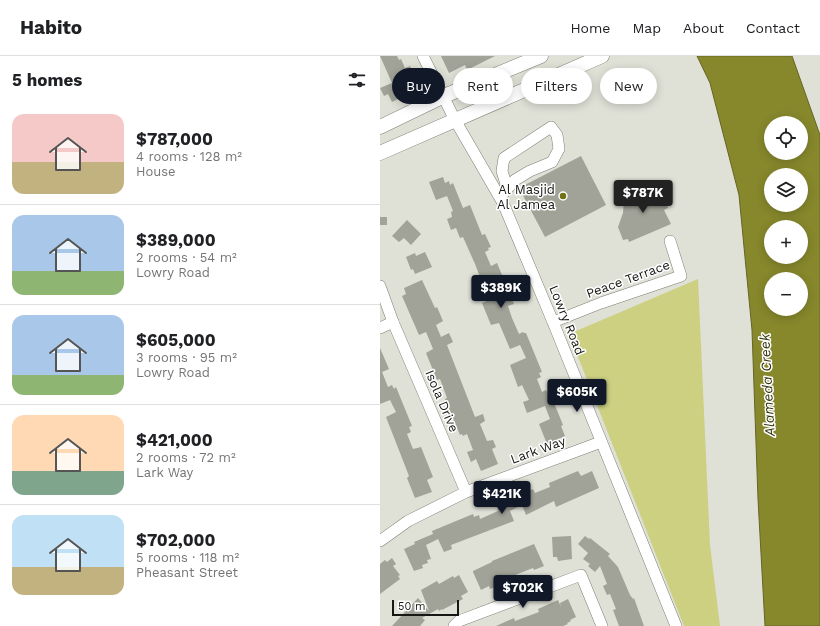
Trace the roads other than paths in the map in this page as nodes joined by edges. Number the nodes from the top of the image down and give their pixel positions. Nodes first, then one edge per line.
1 (423, 56) edge
2 (541, 56) edge
3 (602, 56) edge
4 (429, 68) edge
5 (445, 96) edge
6 (445, 98) edge
7 (427, 104) edge
8 (455, 120) junction
9 (380, 127) edge
10 (380, 153) edge
11 (502, 194) junction
12 (670, 241) dead end
13 (380, 286) edge
14 (393, 322) junction
15 (553, 322) junction
16 (380, 328) edge
17 (601, 442) junction
18 (466, 492) junction
19 (380, 541) edge
20 (459, 624) edge
21 (602, 626) edge
22 (676, 626) edge

1 - 4 street, Lowry Road
2 - 5 main road
3 - 8 main road
6 - 8 street, Lowry Road
7 - 9 main road
8 - 10 main road
8 - 11 street, Lowry Road
11 - 11 street
11 - 15 street, Lowry Road
12 - 15 street, Peace Terrace
13 - 14 street, Isola Drive
14 - 16 street
14 - 18 street, Isola Drive
15 - 17 street, Lowry Road
17 - 18 street, Lark Way
17 - 22 street, Lowry Road
18 - 19 street, Lark Way
20 - 21 street

